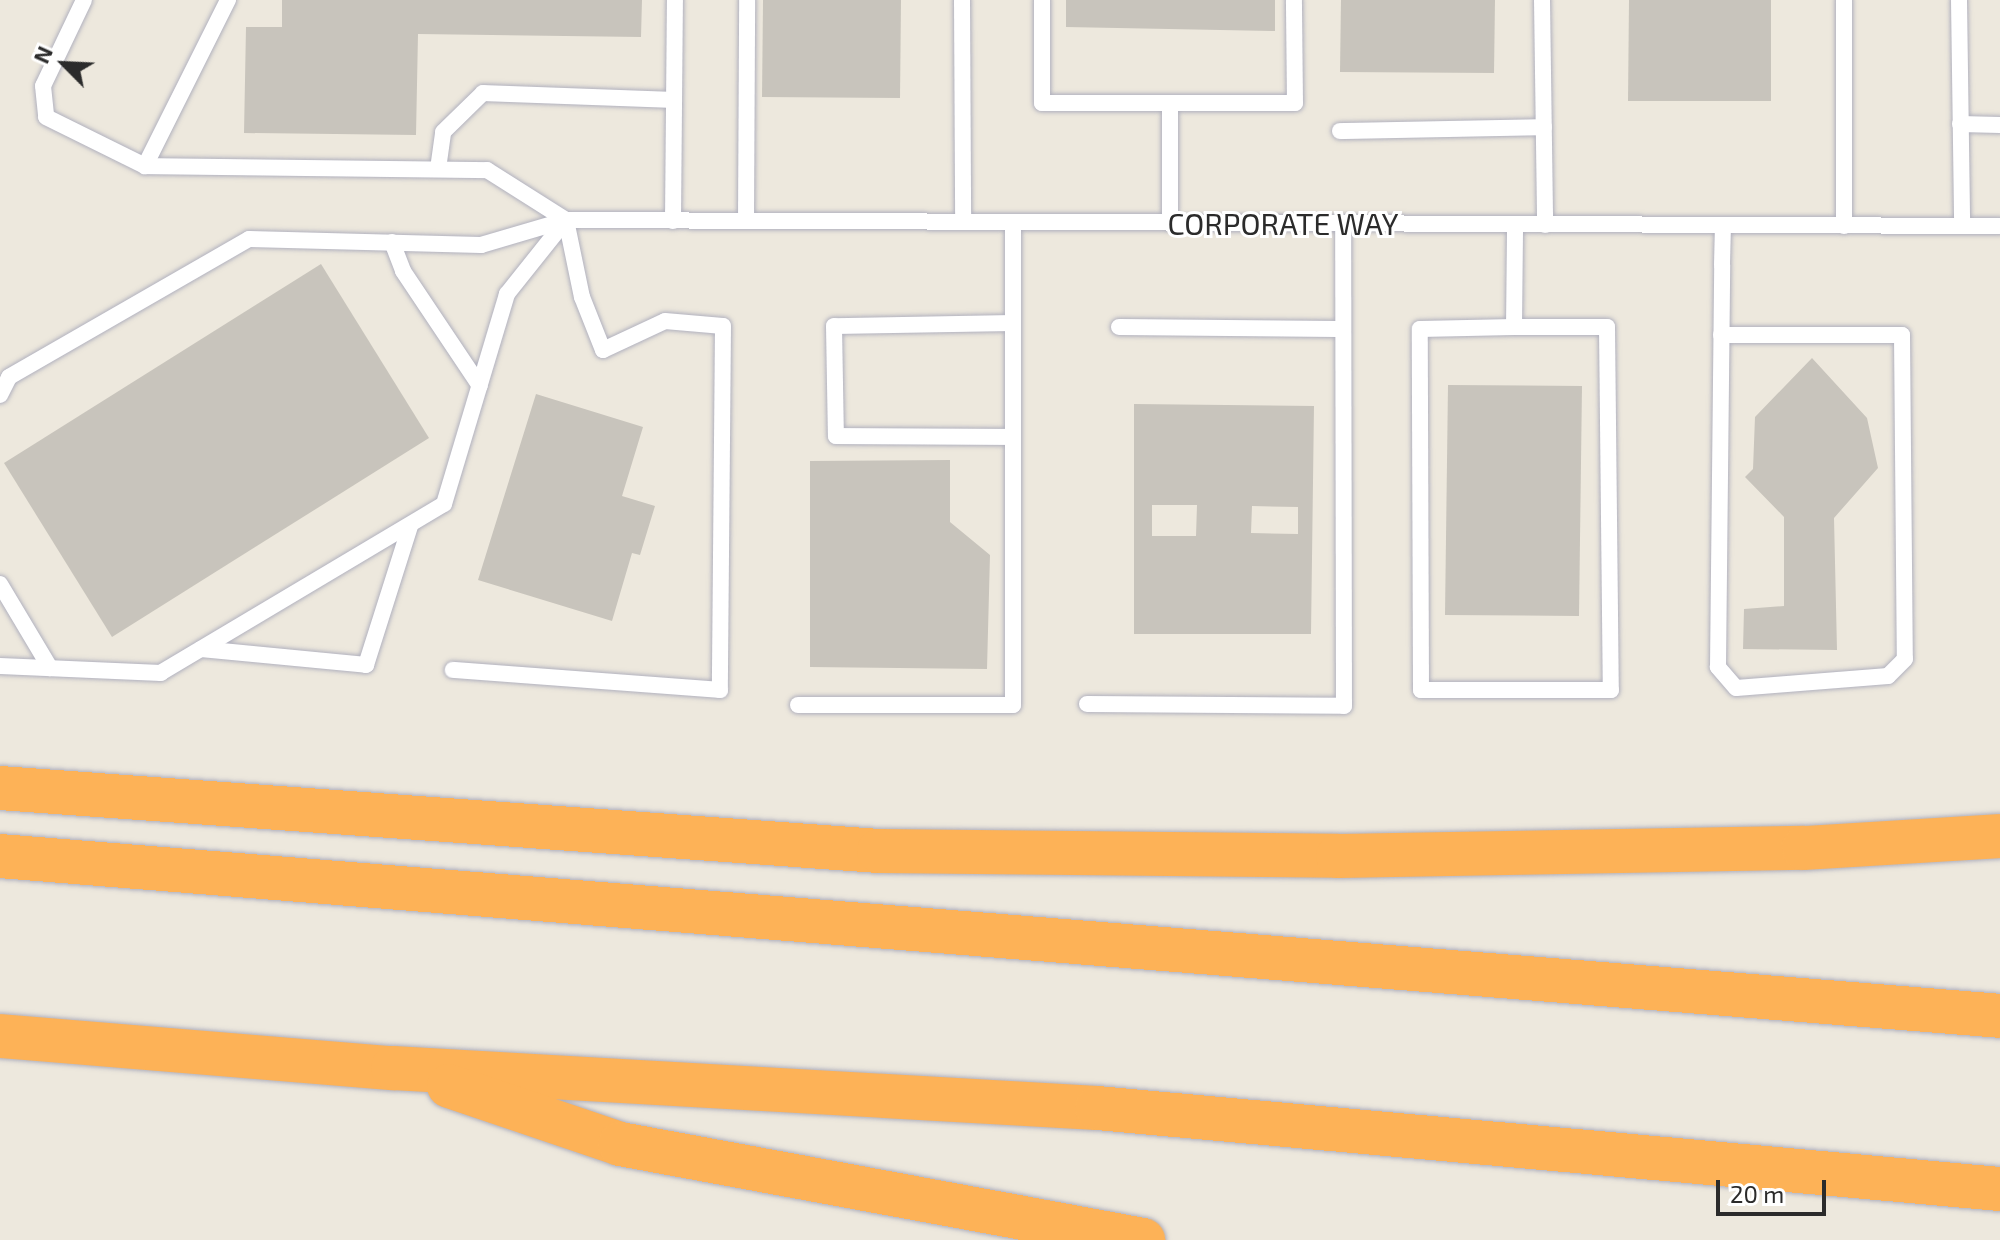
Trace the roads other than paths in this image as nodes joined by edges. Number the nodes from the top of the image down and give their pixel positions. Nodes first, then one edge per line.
1 (84, 0) edge
2 (228, 0) edge
3 (675, 0) edge
4 (747, 0) edge
5 (962, 0) edge
6 (1042, 0) edge
7 (1294, 0) edge
8 (1542, 0) edge
9 (1844, 0) edge
10 (1959, 0) edge
11 (674, 100) junction
12 (1170, 103) junction
13 (1960, 124) junction
14 (2000, 125) edge
15 (1544, 127) junction
16 (1340, 131) dead end
17 (145, 166) junction
18 (438, 169) junction
19 (566, 220) junction
20 (673, 221) junction
21 (746, 221) junction
22 (963, 222) junction
23 (1013, 222) junction
24 (1170, 223) junction
25 (1343, 223) junction
26 (1515, 224) junction
27 (1545, 225) junction
28 (1723, 225) junction
29 (1844, 226) junction
30 (1962, 226) junction
31 (2000, 226) edge
32 (392, 242) junction
33 (1013, 323) junction
34 (1119, 327) dead end
35 (1514, 327) junction
36 (1343, 329) junction
37 (1721, 335) junction
38 (480, 386) junction
39 (0, 395) edge
40 (1013, 437) junction
41 (410, 526) junction
42 (0, 584) edge
43 (201, 649) junction
44 (0, 666) edge
45 (50, 668) junction
46 (453, 670) dead end
47 (1087, 704) dead end
48 (798, 705) dead end
49 (0, 788) edge
50 (2000, 836) edge
51 (0, 856) edge
52 (2000, 1016) edge
53 (0, 1036) edge
54 (393, 1068) junction
55 (2000, 1189) edge
56 (1143, 1240) edge

1 - 17 lane
2 - 17 lane
3 - 11 lane
4 - 21 lane
5 - 22 lane
6 - 12 lane
7 - 12 lane
8 - 15 lane
9 - 29 lane
10 - 13 lane
11 - 18 lane
11 - 20 lane
12 - 24 lane
13 - 14 lane
13 - 30 lane
15 - 16 lane
15 - 27 lane
17 - 18 lane
18 - 19 lane
19 - 20 lane, CORPORATE WAY
19 - 32 lane
19 - 38 lane
19 - 46 lane
20 - 21 lane, CORPORATE WAY
21 - 22 lane, CORPORATE WAY
22 - 23 lane, CORPORATE WAY
23 - 24 lane, CORPORATE WAY
23 - 33 lane
24 - 25 lane, CORPORATE WAY
25 - 26 lane, CORPORATE WAY
25 - 36 lane
26 - 27 lane, CORPORATE WAY
26 - 35 lane
27 - 28 lane, CORPORATE WAY
28 - 29 lane, CORPORATE WAY
28 - 37 lane
29 - 30 lane, CORPORATE WAY
30 - 31 lane, CORPORATE WAY
32 - 38 lane
32 - 39 lane
33 - 40 lane
33 - 40 lane
34 - 36 lane
35 - 35 lane
36 - 47 lane
37 - 37 lane
38 - 41 lane
40 - 48 lane
41 - 43 lane
41 - 43 lane
42 - 45 lane
43 - 45 lane
44 - 45 lane
49 - 50 highway
51 - 52 highway
53 - 54 highway
54 - 55 highway
54 - 56 highway

